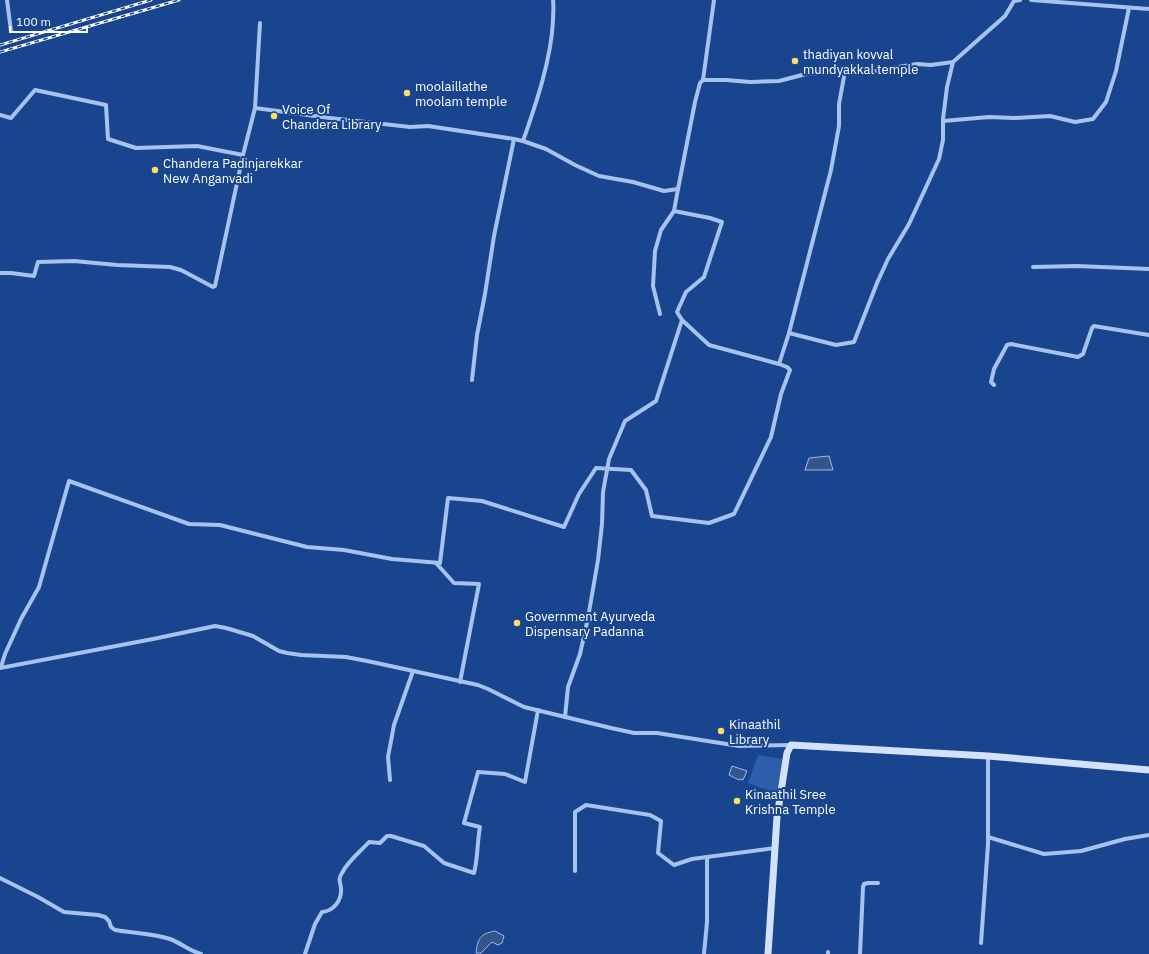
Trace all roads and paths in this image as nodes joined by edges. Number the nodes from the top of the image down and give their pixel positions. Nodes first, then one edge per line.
1 (7, 0) edge
2 (553, 0) edge
3 (714, 0) edge
4 (1020, 0) edge
5 (1031, 0) edge
6 (1129, 8) junction
7 (1149, 9) edge
8 (260, 23) dead end
9 (10, 31) dead end
10 (953, 62) junction
11 (845, 71) junction
12 (703, 80) junction
13 (255, 108) junction
14 (0, 115) edge
15 (943, 121) junction
16 (514, 139) junction
17 (522, 141) junction
18 (243, 155) junction
19 (678, 189) junction
20 (674, 211) junction
21 (1033, 267) dead end
22 (1149, 269) edge
23 (0, 273) edge
24 (660, 314) dead end
25 (682, 320) junction
26 (788, 333) junction
27 (1149, 335) edge
28 (779, 364) junction
29 (472, 380) dead end
30 (994, 385) dead end
31 (607, 469) junction
32 (436, 563) junction
33 (0, 668) edge
34 (413, 671) junction
35 (460, 682) junction
36 (538, 710) junction
37 (565, 717) junction
38 (791, 745) junction
39 (988, 756) junction
40 (1149, 770) edge
41 (390, 780) dead end
42 (1149, 835) edge
43 (988, 837) junction
44 (775, 848) junction
45 (707, 857) junction
46 (575, 871) dead end
47 (0, 878) edge
48 (878, 883) dead end
49 (981, 943) dead end
50 (201, 954) edge
51 (305, 954) edge
52 (704, 954) edge
53 (768, 954) edge
54 (860, 954) edge

1 - 9 street
2 - 17 street
3 - 12 street
4 - 10 street
5 - 6 street
6 - 7 street
6 - 15 street
8 - 13 street
10 - 11 street
10 - 15 street
11 - 12 street
11 - 26 street
12 - 19 street
13 - 16 street
13 - 18 street
14 - 18 street
15 - 26 street
16 - 17 street
16 - 29 street
17 - 19 street
18 - 23 street
19 - 20 street
20 - 24 street
20 - 25 street
21 - 22 street
25 - 28 street
25 - 31 street
26 - 28 street
27 - 30 street
28 - 31 street
31 - 32 street
31 - 37 street
32 - 33 street
32 - 35 street
33 - 34 street
34 - 35 street
34 - 41 street
35 - 36 street
36 - 37 street
36 - 51 street
37 - 38 street
38 - 39 main road
38 - 44 main road
39 - 40 main road
39 - 43 street
42 - 43 street
43 - 49 street
44 - 45 street
44 - 53 main road
45 - 46 street
45 - 52 street
47 - 50 street
48 - 54 street

